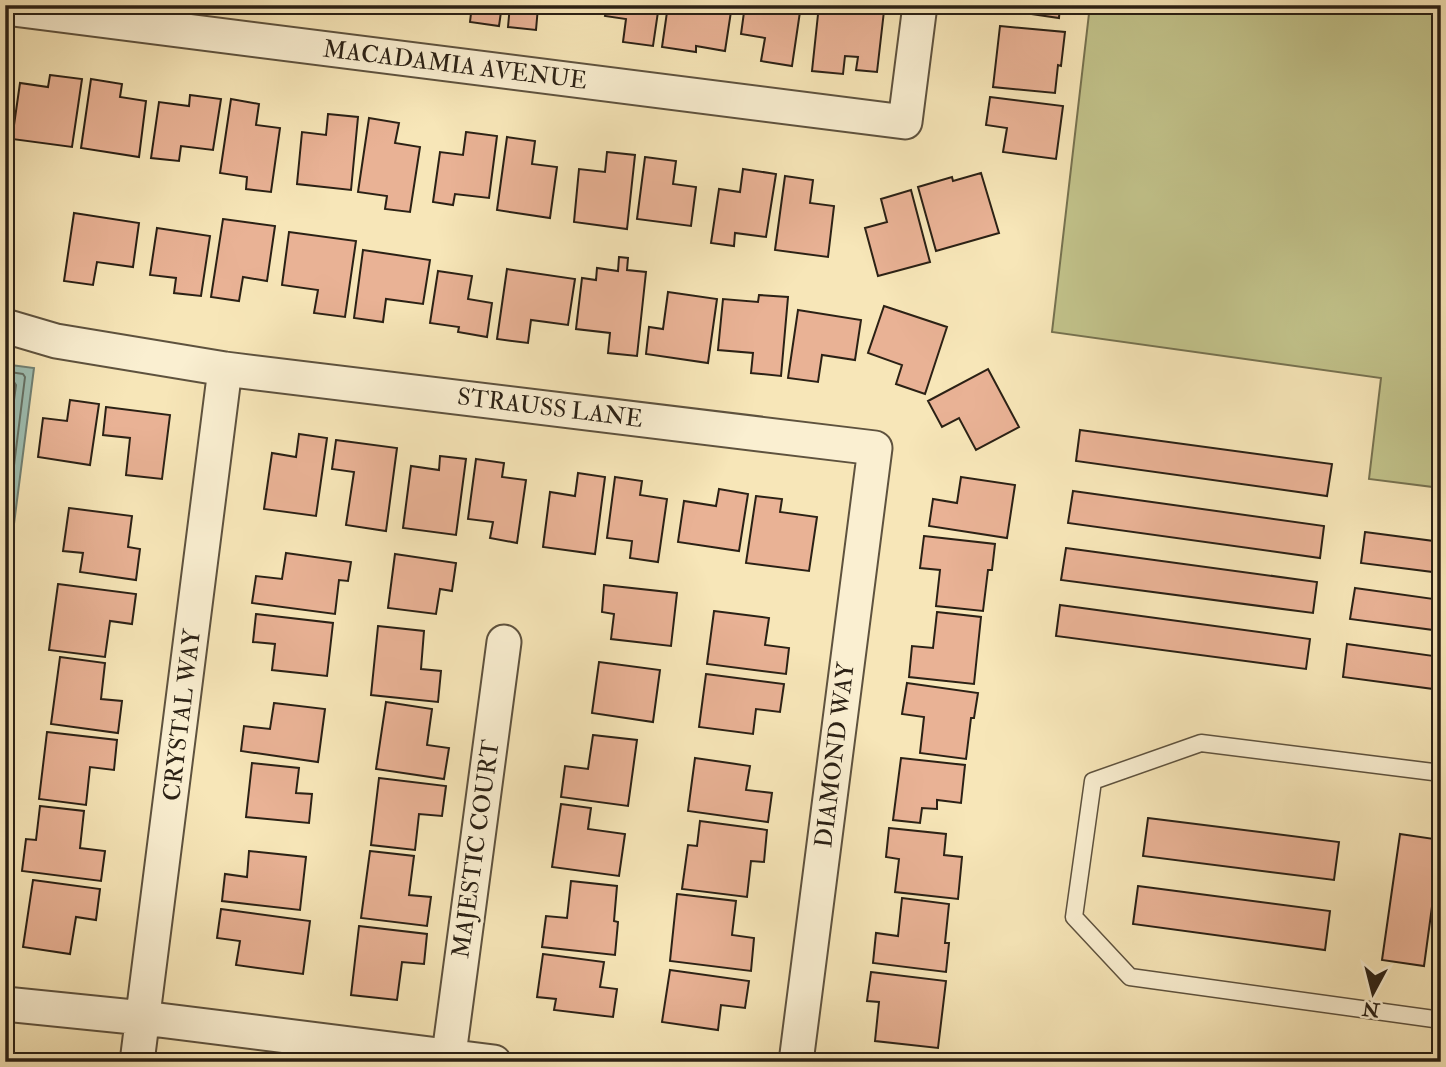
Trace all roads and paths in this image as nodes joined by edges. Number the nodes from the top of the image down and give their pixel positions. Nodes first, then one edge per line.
1 (920, 5) edge
2 (5, 8) edge
3 (5, 326) edge
4 (225, 369) junction
5 (875, 448) joint
6 (504, 642) dead end
7 (1441, 773) edge
8 (5, 1004) edge
9 (143, 1018) junction
10 (1441, 1020) edge
11 (448, 1059) edge
12 (137, 1062) edge
13 (494, 1062) edge
14 (796, 1062) edge

1 - 2 street, MACADAMIA AVENUE
3 - 4 street, STRAUSS LANE
4 - 5 street, STRAUSS LANE
4 - 9 street, CRYSTAL WAY
5 - 14 street, DIAMOND WAY
6 - 11 street, MAJESTIC COURT
7 - 10 lane
8 - 9 street
9 - 11 street
9 - 12 street, CRYSTAL WAY
11 - 13 street

